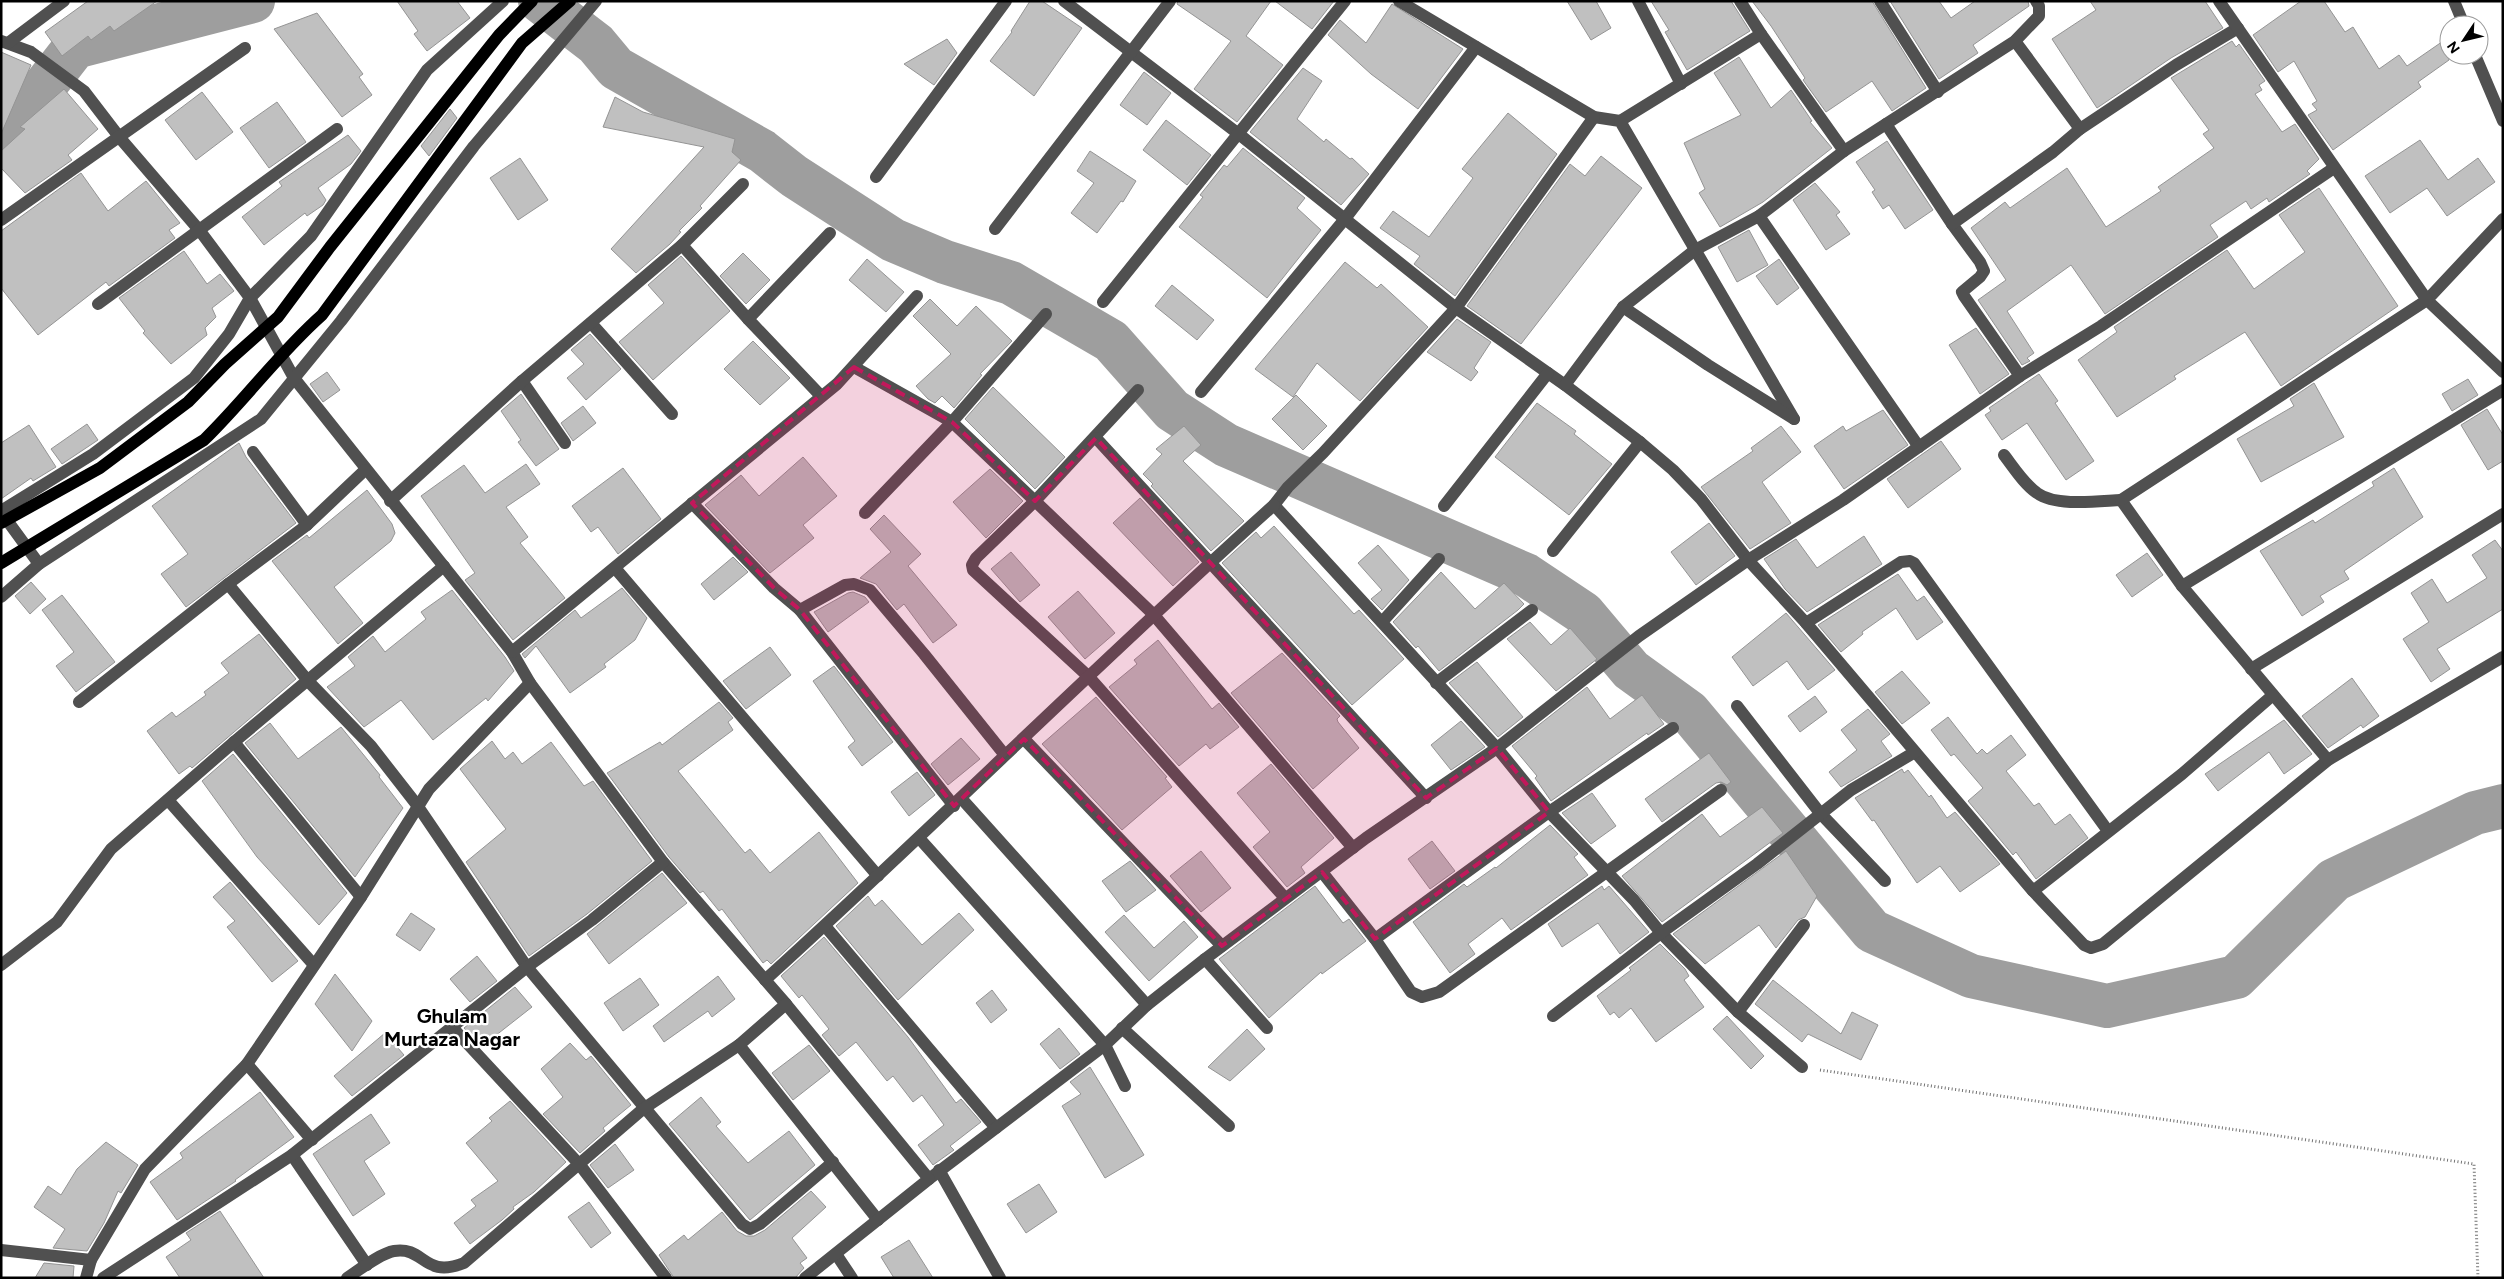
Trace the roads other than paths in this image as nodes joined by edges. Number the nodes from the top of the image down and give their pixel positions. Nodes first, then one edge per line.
1 (64, 1) edge
2 (503, 1) edge
3 (532, 1) edge
4 (570, 1) edge
5 (1006, 1) edge
6 (1064, 1) edge
7 (1170, 1) edge
8 (1345, 1) edge
9 (1399, 1) edge
10 (1638, 1) edge
11 (1740, 1) edge
12 (1880, 1) edge
13 (2036, 1) edge
14 (2219, 1) edge
15 (2454, 1) edge
16 (596, 2) edge
17 (2460, 15) edge
18 (2238, 28) junction
19 (1761, 34) junction
20 (4, 42) edge
21 (2015, 42) junction
22 (1476, 46) junction
23 (244, 48) dead end
24 (1130, 53) junction
25 (2479, 65) edge
26 (1681, 84) junction
27 (1938, 92) junction
28 (2501, 114) edge
29 (1594, 117) junction
30 (1620, 122) junction
31 (1886, 124) junction
32 (337, 129) dead end
33 (2080, 130) junction
34 (1240, 135) junction
35 (120, 138) junction
36 (1844, 151) junction
37 (2334, 168) junction
38 (876, 178) dead end
39 (743, 184) dead end
40 (1759, 216) junction
41 (2503, 218) edge
42 (1, 220) edge
43 (1344, 220) junction
44 (1952, 224) junction
45 (995, 229) dead end
46 (200, 231) junction
47 (830, 233) dead end
48 (682, 245) junction
49 (1695, 250) junction
50 (916, 296) dead end
51 (250, 298) junction
52 (2427, 300) junction
53 (1103, 302) dead end
54 (98, 304) dead end
55 (1623, 307) junction
56 (1456, 308) junction
57 (1046, 314) dead end
58 (748, 319) junction
59 (591, 322) junction
60 (854, 367) junction
61 (2501, 367) edge
62 (1548, 373) junction
63 (2020, 376) junction
64 (294, 378) junction
65 (522, 381) junction
66 (1565, 384) junction
67 (1138, 390) dead end
68 (2503, 390) edge
69 (1201, 392) dead end
70 (821, 396) junction
71 (672, 414) dead end
72 (952, 422) junction
73 (1096, 438) junction
74 (1640, 442) junction
75 (565, 443) dead end
76 (1919, 447) junction
77 (253, 452) dead end
78 (2004, 455) dead end
79 (365, 470) junction
80 (2121, 500) junction
81 (390, 501) junction
82 (1035, 501) junction
83 (692, 502) junction
84 (1274, 505) junction
85 (1444, 506) dead end
86 (1, 511) edge
87 (865, 513) dead end
88 (2503, 514) edge
89 (1, 524) edge
90 (308, 525) junction
91 (1553, 551) dead end
92 (1439, 559) dead end
93 (1748, 560) junction
94 (1210, 562) junction
95 (1, 563) edge
96 (39, 564) junction
97 (444, 566) junction
98 (615, 568) junction
99 (228, 584) junction
100 (2182, 586) junction
101 (1, 597) edge
102 (800, 610) junction
103 (1532, 610) dead end
104 (1153, 614) junction
105 (1382, 622) junction
106 (1806, 623) junction
107 (512, 652) junction
108 (2503, 658) edge
109 (2251, 668) junction
110 (1090, 676) junction
111 (309, 682) junction
112 (1436, 682) junction
113 (530, 683) junction
114 (2273, 695) junction
115 (78, 702) dead end
116 (1737, 706) dead end
117 (1673, 728) dead end
118 (1024, 739) junction
119 (234, 742) junction
120 (1496, 748) junction
121 (1915, 752) junction
122 (1004, 754) junction
123 (2328, 760) junction
124 (1721, 790) dead end
125 (1426, 798) junction
126 (168, 800) junction
127 (958, 802) junction
128 (417, 805) junction
129 (1549, 812) junction
130 (1820, 813) junction
131 (2108, 831) junction
132 (919, 838) junction
133 (1353, 848) junction
134 (663, 862) junction
135 (1322, 872) junction
136 (1606, 872) junction
137 (878, 876) junction
138 (1885, 881) dead end
139 (2034, 891) junction
140 (362, 897) junction
141 (1285, 898) junction
142 (825, 926) junction
143 (1804, 926) dead end
144 (1662, 933) junction
145 (1375, 939) junction
146 (1222, 946) junction
147 (1205, 959) junction
148 (314, 965) junction
149 (1, 966) edge
150 (527, 967) junction
151 (765, 980) junction
152 (786, 1004) junction
153 (1147, 1005) junction
154 (1738, 1012) junction
155 (1553, 1016) dead end
156 (452, 1027) junction
157 (1122, 1028) junction
158 (1267, 1028) dead end
159 (739, 1044) junction
160 (1105, 1045) junction
161 (248, 1064) junction
162 (1802, 1067) road end
163 (1125, 1086) dead end
164 (643, 1109) junction
165 (1229, 1126) dead end
166 (996, 1128) junction
167 (312, 1140) junction
168 (292, 1156) junction
169 (833, 1162) junction
170 (580, 1164) junction
171 (939, 1170) junction
172 (929, 1179) junction
173 (878, 1220) junction
174 (1, 1250) edge
175 (836, 1254) junction
176 (91, 1260) junction
177 (367, 1265) junction
178 (86, 1278) edge
179 (103, 1278) edge
180 (347, 1278) edge
181 (666, 1278) edge
182 (805, 1278) edge
183 (852, 1278) edge
184 (1000, 1278) edge

1 - 20 street
2 - 51 street
3 - 89 main road
4 - 95 main road
5 - 38 street
6 - 24 street
7 - 24 street
8 - 34 street
9 - 22 street
10 - 26 street
11 - 19 street
12 - 27 street
13 - 21 street
14 - 18 street
15 - 17 street
16 - 64 street
18 - 33 street
18 - 37 street
19 - 26 street
19 - 36 street
20 - 35 street
21 - 27 street
21 - 33 street
22 - 29 street
22 - 43 street
23 - 35 street
24 - 34 street
24 - 45 street
25 - 28 street
26 - 30 street
27 - 31 street
29 - 30 street
29 - 56 street
30 - 49 street
31 - 36 street
31 - 44 street
32 - 46 street
33 - 44 street
34 - 43 street
34 - 53 street
35 - 42 street
35 - 46 street
36 - 40 street
37 - 52 street
37 - 63 street
39 - 48 street
40 - 49 street
40 - 76 street
41 - 52 street
43 - 56 street
43 - 69 street
44 - 63 street
46 - 51 street
46 - 54 street
47 - 58 street
48 - 58 street
48 - 59 street
49 - 55 street
49 - 55 street
50 - 60 street
51 - 64 street
51 - 86 street
52 - 61 street
52 - 80 street
55 - 66 street
56 - 62 street
56 - 84 street
57 - 72 street
58 - 70 street
59 - 65 street
59 - 71 street
60 - 70 street
60 - 72 street
62 - 66 street
62 - 85 street
63 - 76 street
64 - 79 street
64 - 96 street
65 - 75 street
65 - 81 street
66 - 74 street
67 - 73 street
68 - 100 street
70 - 83 street
72 - 82 street
72 - 87 street
73 - 82 street
73 - 94 street
74 - 91 street
74 - 93 street
76 - 93 street
77 - 90 street
78 - 80 street
79 - 81 street
79 - 90 street
80 - 100 street
81 - 97 street
82 - 104 street
82 - 110 street
83 - 98 street
83 - 102 street
84 - 94 street
84 - 105 street
86 - 96 street
88 - 109 street
90 - 99 street
92 - 105 street
93 - 106 street
93 - 120 street
94 - 104 street
94 - 125 street
96 - 101 street
97 - 107 street
97 - 111 street
98 - 107 street
98 - 137 street
99 - 111 street
99 - 115 street
100 - 109 street
102 - 122 street
102 - 127 street
103 - 112 street
104 - 110 street
104 - 133 street
105 - 112 street
106 - 121 street
106 - 131 street
107 - 113 street
108 - 123 street
109 - 114 street
110 - 118 street
110 - 141 street
111 - 119 street
111 - 128 street
112 - 120 street
113 - 128 street
113 - 134 street
114 - 123 street
114 - 131 street
116 - 130 street
117 - 129 street
118 - 122 street
118 - 146 street
119 - 126 street
119 - 140 street
120 - 125 street
120 - 129 street
121 - 130 street
121 - 139 street
122 - 127 street
123 - 139 street
124 - 136 street
125 - 133 street
126 - 148 street
126 - 149 street
127 - 132 street
127 - 153 street
128 - 140 street
128 - 150 street
129 - 136 street
129 - 145 street
130 - 138 street
130 - 144 street
131 - 139 street
132 - 137 street
132 - 160 street
133 - 135 street
134 - 150 street
134 - 151 street
135 - 141 street
135 - 145 street
136 - 144 street
136 - 145 street
137 - 142 street
140 - 148 street
141 - 146 street
142 - 151 street
142 - 166 street
143 - 154 street
144 - 154 street
144 - 155 street
146 - 147 street
147 - 153 street
147 - 158 street
148 - 161 street
150 - 156 street
150 - 164 street
151 - 152 street
152 - 159 street
152 - 172 street
153 - 157 street
154 - 162 street
156 - 167 street
156 - 170 street
157 - 160 street
157 - 165 street
159 - 164 street
159 - 169 street
160 - 163 street
160 - 166 street
161 - 167 street
161 - 176 street
164 - 169 street
164 - 170 street
166 - 171 street
167 - 168 street
168 - 177 street
168 - 179 street
169 - 173 street
170 - 177 street
170 - 181 street
171 - 172 street
171 - 184 street
172 - 173 street
173 - 175 street
174 - 176 street
175 - 182 street
175 - 183 street
176 - 178 street
177 - 180 street

